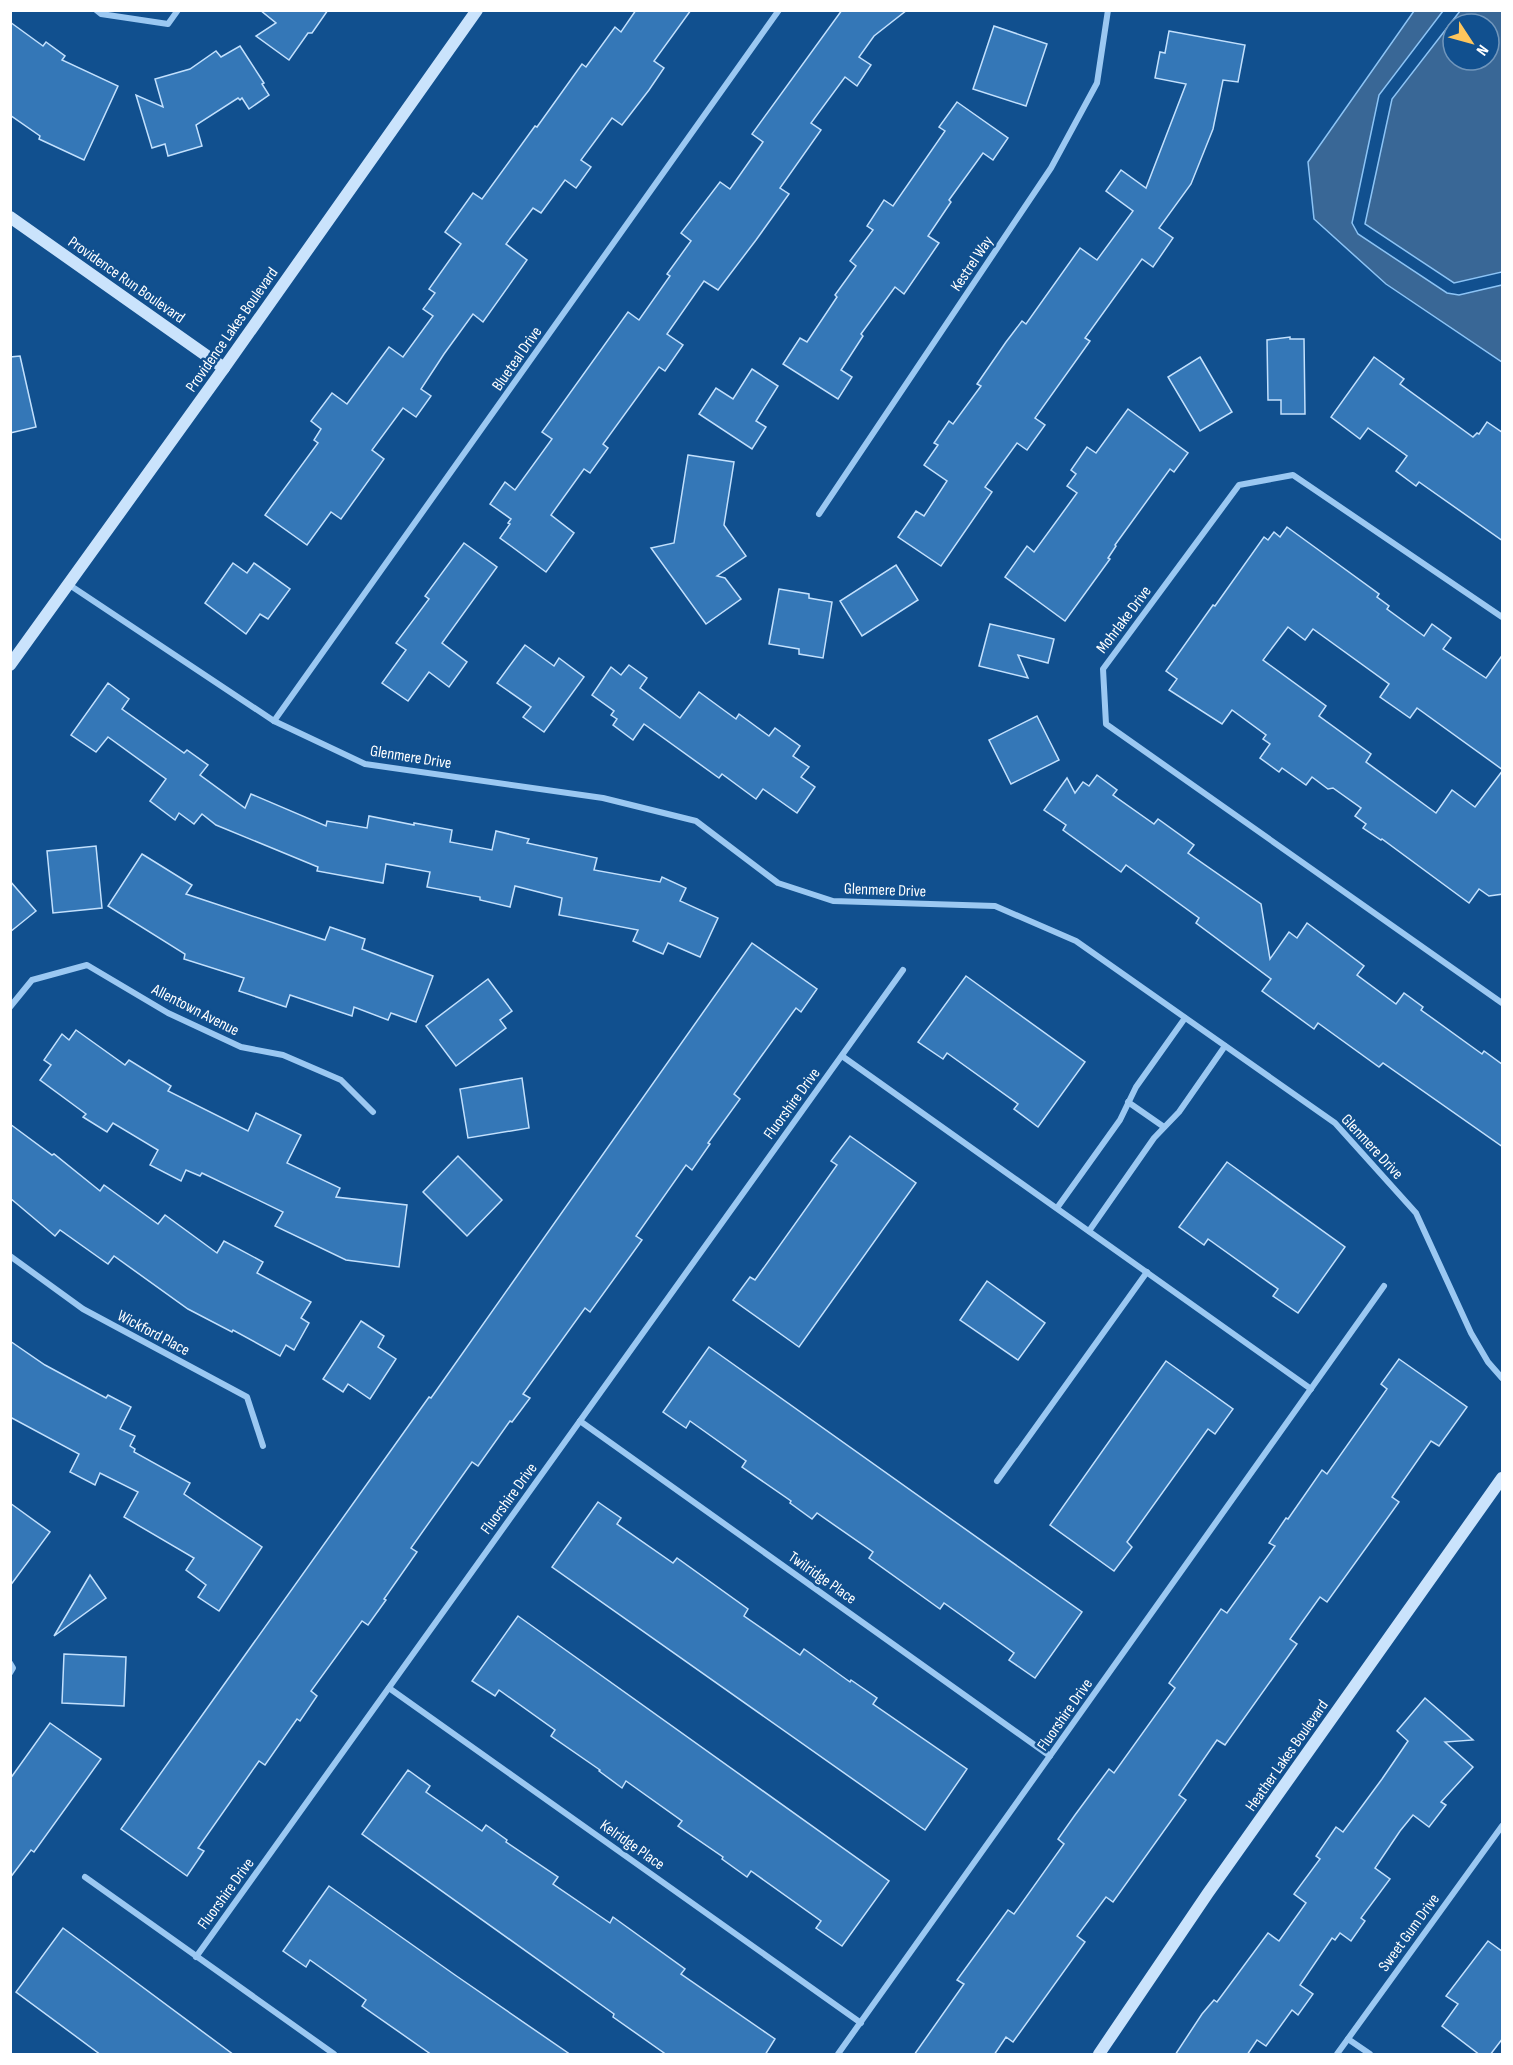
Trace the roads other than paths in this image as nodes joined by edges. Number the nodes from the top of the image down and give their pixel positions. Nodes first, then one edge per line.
1 (96, 10) edge
2 (178, 10) edge
3 (477, 10) edge
4 (779, 10) edge
5 (1108, 10) edge
6 (10, 217) edge
7 (224, 368) junction
8 (819, 514) dead end
9 (68, 584) junction
10 (1503, 617) edge
11 (10, 665) edge
12 (274, 721) junction
13 (903, 970) dead end
14 (1503, 1004) edge
15 (10, 1007) edge
16 (1185, 1018) junction
17 (1226, 1046) junction
18 (842, 1056) junction
19 (1128, 1102) junction
20 (373, 1112) dead end
21 (1164, 1127) junction
22 (1057, 1208) junction
23 (1089, 1231) junction
24 (10, 1256) edge
25 (1146, 1272) junction
26 (1384, 1286) dead end
27 (1503, 1378) edge
28 (1311, 1389) junction
29 (580, 1421) junction
30 (263, 1446) dead end
31 (1503, 1478) edge
32 (997, 1481) dead end
33 (10, 1663) edge
34 (10, 1673) edge
35 (389, 1688) junction
36 (1050, 1756) junction
37 (1503, 1826) edge
38 (85, 1877) dead end
39 (196, 1957) junction
40 (861, 2023) junction
41 (1348, 2039) junction
42 (334, 2055) edge
43 (838, 2055) edge
44 (1099, 2055) edge
45 (1336, 2055) edge
46 (1370, 2055) edge

1 - 2 street
3 - 7 street, Providence Lakes Boulevard
4 - 12 street, Blueteal Drive
5 - 8 street, Kestrel Way
6 - 7 street, Providence Run Boulevard
7 - 9 street, Providence Lakes Boulevard
9 - 11 street, Providence Lakes Boulevard
9 - 12 street, Glenmere Drive
10 - 14 street, Mohrlake Drive
12 - 16 street, Glenmere Drive
13 - 18 street, Fluorshire Drive
15 - 20 street, Allentown Avenue
16 - 17 street, Glenmere Drive
16 - 19 street
17 - 21 street
17 - 27 street, Glenmere Drive
18 - 22 street
18 - 29 street, Fluorshire Drive
19 - 21 street
19 - 22 street
21 - 23 street
22 - 23 street
23 - 25 street
24 - 30 street, Wickford Place
25 - 28 street
25 - 32 street
26 - 28 street, Fluorshire Drive
28 - 36 street, Fluorshire Drive
29 - 35 street, Fluorshire Drive
29 - 36 street, Twilridge Place
31 - 44 street, Heather Lakes Boulevard
33 - 34 street
35 - 39 street, Fluorshire Drive
35 - 40 street, Kelridge Place
36 - 40 street, Fluorshire Drive
37 - 41 street, Sweet Gum Drive
38 - 39 street
39 - 42 street
40 - 43 street, Fluorshire Drive
41 - 45 street, Sweet Gum Drive
41 - 46 street

